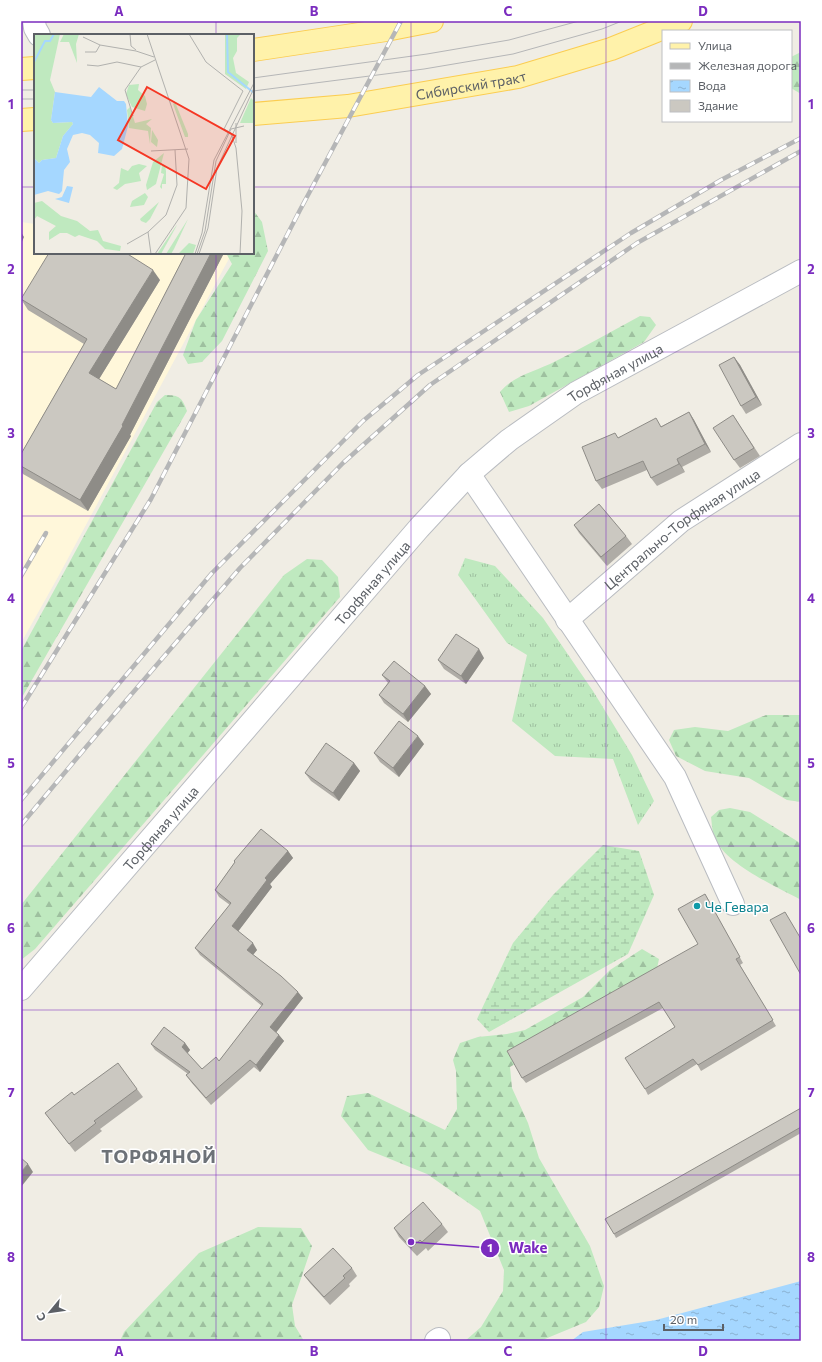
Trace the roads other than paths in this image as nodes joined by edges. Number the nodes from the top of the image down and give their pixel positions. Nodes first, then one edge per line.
1 (26, 21) edge
2 (34, 21) edge
3 (432, 21) edge
4 (681, 21) edge
5 (21, 27) edge
6 (38, 34) edge
7 (254, 50) edge
8 (34, 68) edge
9 (21, 69) edge
10 (254, 114) edge
11 (34, 119) edge
12 (21, 120) edge
13 (801, 271) edge
14 (801, 444) edge
15 (469, 474) junction
16 (567, 620) junction
17 (733, 904) dead end
18 (21, 989) edge

1 - 5 street
2 - 6 street
3 - 7 main road
4 - 10 main road, Сибирский тракт
8 - 9 main road
11 - 12 main road
13 - 15 street, Торфяная улица
14 - 16 street, Центрально-Торфяная улица
15 - 16 street
15 - 18 street, Торфяная улица
16 - 17 street

